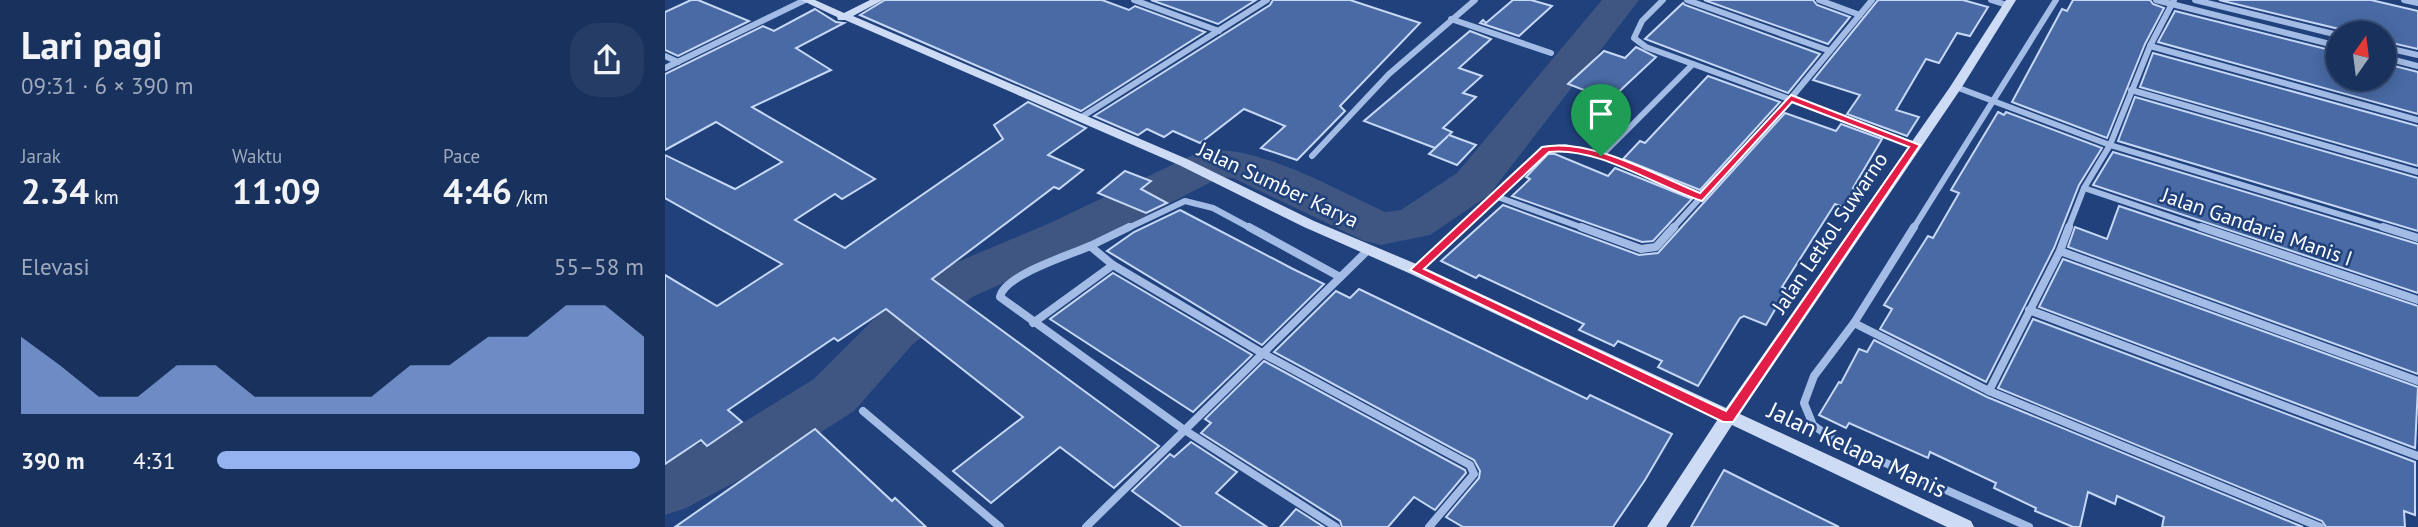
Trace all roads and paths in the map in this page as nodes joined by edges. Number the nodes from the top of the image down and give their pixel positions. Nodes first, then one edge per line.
1 (805, 0) edge
2 (878, 0) edge
3 (1134, 0) edge
4 (1267, 0) edge
5 (1475, 0) edge
6 (1663, 0) edge
7 (1687, 0) edge
8 (1819, 0) edge
9 (1873, 0) edge
10 (1991, 0) edge
11 (2056, 0) edge
12 (2156, 0) edge
13 (2195, 0) edge
14 (2404, 0) edge
15 (2174, 2) edge
16 (2009, 3) edge
17 (2418, 3) edge
18 (1860, 15) junction
19 (842, 18) junction
20 (1451, 19) junction
21 (1219, 31) junction
22 (2326, 32) edge
23 (2326, 43) edge
24 (2150, 46) junction
25 (2396, 50) edge
26 (1830, 51) junction
27 (1551, 52) dead end
28 (665, 55) edge
29 (2418, 55) edge
30 (2396, 60) edge
31 (678, 62) junction
32 (1693, 64) junction
33 (2418, 66) edge
34 (665, 68) edge
35 (1956, 87) junction
36 (2131, 90) junction
37 (1791, 98) junction
38 (1993, 101) junction
39 (1080, 118) junction
40 (2418, 120) edge
41 (1915, 145) junction
42 (2110, 145) junction
43 (1312, 156) dead end
44 (1601, 156) junction
45 (2418, 172) edge
46 (2084, 188) junction
47 (1495, 196) junction
48 (1702, 197) junction
49 (2418, 238) edge
50 (1090, 247) junction
51 (1368, 250) junction
52 (2060, 251) junction
53 (1113, 265) junction
54 (1416, 270) junction
55 (1341, 277) junction
56 (2418, 300) edge
57 (2029, 310) junction
58 (1034, 323) junction
59 (1854, 323) junction
60 (1262, 353) junction
61 (2418, 381) edge
62 (1989, 390) junction
63 (863, 411) dead end
64 (1728, 418) junction
65 (1183, 429) junction
66 (2418, 456) edge
67 (1000, 527) edge
68 (1086, 527) edge
69 (1336, 527) edge
70 (1429, 527) edge
71 (1656, 527) edge
72 (1965, 527) edge
73 (2029, 527) edge
74 (2320, 527) edge

1 - 19 street, Jalan Sumber Karya
1 - 31 street
2 - 19 street
3 - 21 street
4 - 21 street
5 - 20 street
6 - 32 street
7 - 26 street
8 - 18 street
9 - 18 street
10 - 16 street
11 - 38 street
12 - 15 street
13 - 22 street
14 - 17 street
15 - 23 street
15 - 24 street
16 - 35 street, Jalan Letkol Suwarno
18 - 26 street
19 - 39 street, Jalan Sumber Karya
20 - 27 street
20 - 43 street
21 - 39 street
24 - 36 street
24 - 40 street
25 - 29 street
26 - 37 street
28 - 31 street
30 - 33 street
31 - 34 street
32 - 37 street
32 - 44 street
35 - 38 street
35 - 41 street, Jalan Letkol Suwarno
36 - 42 street
36 - 45 street
37 - 41 street
37 - 48 street
38 - 42 street
38 - 59 street
39 - 51 street, Jalan Sumber Karya
41 - 64 street, Jalan Letkol Suwarno
42 - 46 street
42 - 49 street
44 - 47 street
44 - 48 street
46 - 52 street
46 - 56 street, Jalan Gandaria Manis I
47 - 48 street
47 - 54 street
50 - 53 street
50 - 55 street
50 - 58 street
51 - 54 street, Jalan Sumber Karya
51 - 55 street
52 - 57 street
52 - 61 street
53 - 58 street
53 - 60 street
54 - 64 street, Jalan Sumber Karya
55 - 60 street
57 - 62 street
57 - 66 street
58 - 65 street
59 - 62 street
59 - 73 street
60 - 65 street
60 - 70 street
62 - 74 street
63 - 67 street
64 - 71 street, Jalan Letkol Suwarno
64 - 72 street, Jalan Kelapa Manis
65 - 68 street
65 - 69 street

